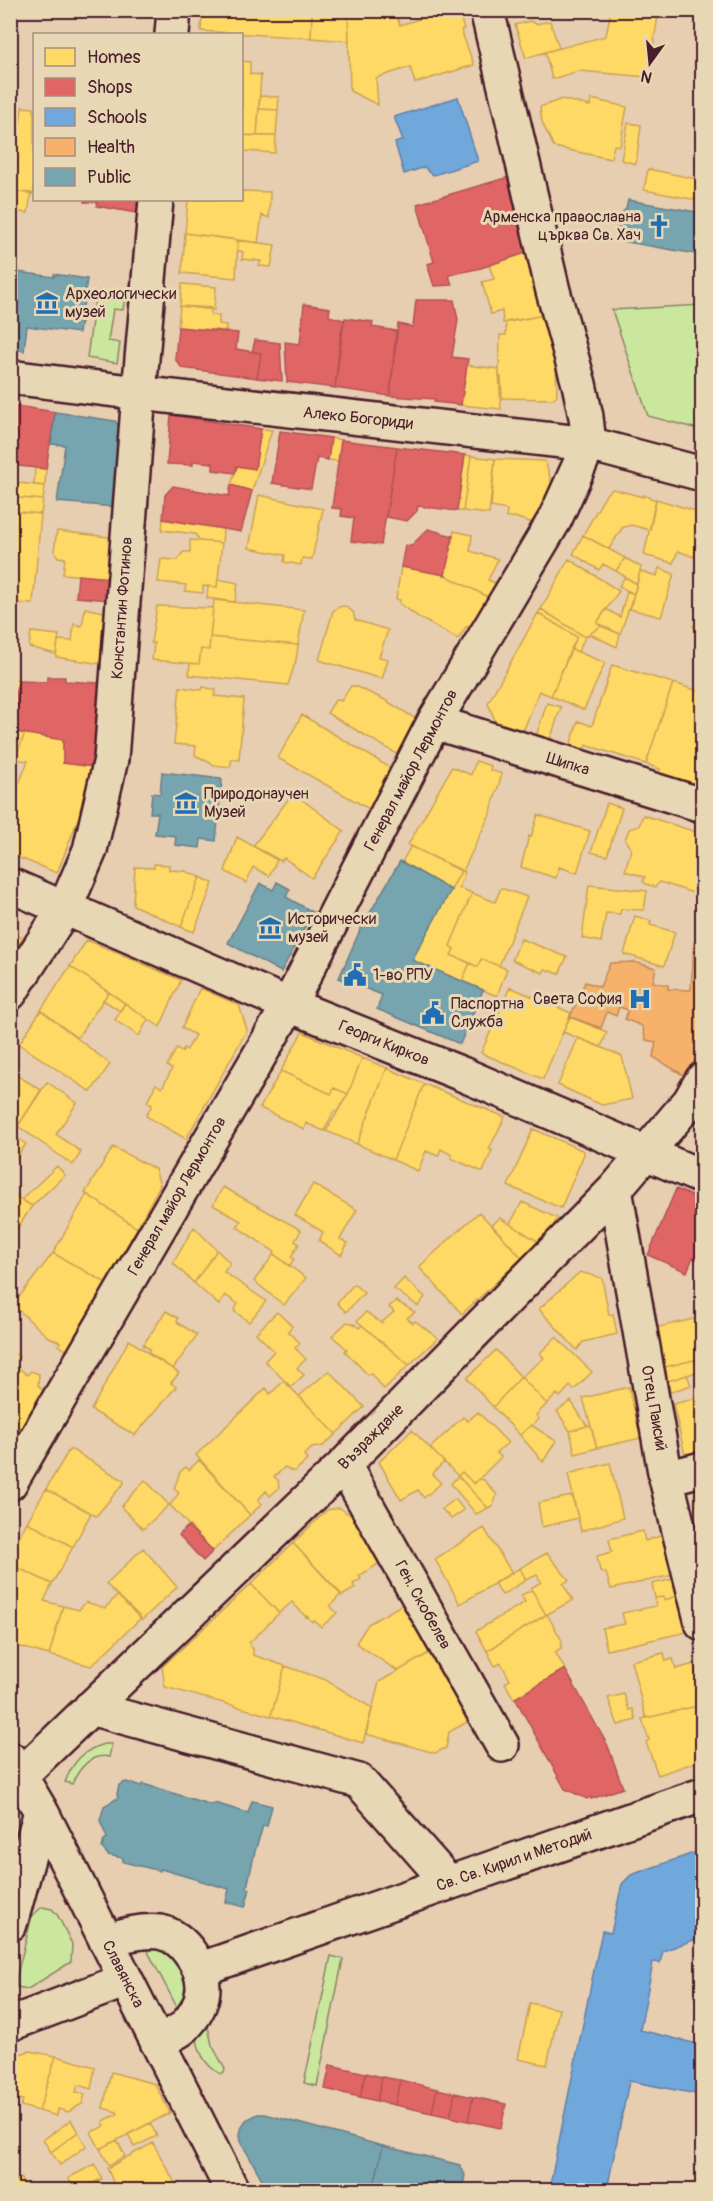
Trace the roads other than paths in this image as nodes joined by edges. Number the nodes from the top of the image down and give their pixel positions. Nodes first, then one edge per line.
1 (174, 10) edge
2 (487, 10) edge
3 (172, 33) edge
4 (156, 201) edge
5 (10, 376) edge
6 (139, 393) junction
7 (588, 444) junction
8 (702, 474) edge
9 (434, 723) junction
10 (702, 806) edge
11 (10, 885) edge
12 (56, 904) junction
13 (10, 993) edge
14 (289, 1005) junction
15 (702, 1080) edge
16 (647, 1154) junction
17 (702, 1177) edge
18 (615, 1190) junction
19 (344, 1465) junction
20 (702, 1469) edge
21 (666, 1478) junction
22 (10, 1483) edge
23 (702, 1623) edge
24 (90, 1708) junction
25 (502, 1745) dead end
26 (15, 1767) edge
27 (702, 1794) edge
28 (40, 1811) junction
29 (449, 1883) junction
30 (10, 1924) edge
31 (106, 1941) junction
32 (201, 1969) junction
33 (126, 1980) junction
34 (10, 2024) edge
35 (157, 2042) junction
36 (232, 2190) edge

1 - 3 street
2 - 7 street, Генерал майор Лермонтов
4 - 6 street, Константин Фотинов
5 - 6 street, Алеко Богориди
6 - 7 street, Алеко Богориди
6 - 12 street, Константин Фотинов
7 - 8 street, Алеко Богориди
7 - 9 street, Генерал майор Лермонтов
9 - 10 street, Шипка
9 - 14 street, Генерал майор Лермонтов
11 - 12 street, Георги Кирков
12 - 13 street, Константин Фотинов
12 - 14 street, Георги Кирков
14 - 16 street, Георги Кирков
14 - 22 street, Генерал майор Лермонтов
15 - 16 street, Възраждане
16 - 17 street, Георги Кирков
16 - 18 street, Възраждане
18 - 19 street, Възраждане
18 - 21 street, Отец Паисий
19 - 24 street, Възраждане
19 - 25 street, Ген. Скобелев
20 - 21 street
21 - 23 street, Отец Паисий
24 - 26 street, Възраждане
24 - 29 street
26 - 28 street, Славянска
27 - 29 street, Св. Св. Кирил и Методий
28 - 30 street
28 - 31 street, Славянска
29 - 32 street, Св. Св. Кирил и Методий
31 - 32 street
31 - 33 street, Славянска
32 - 35 street
33 - 34 street
33 - 35 street, Славянска
35 - 36 street, Славянска

